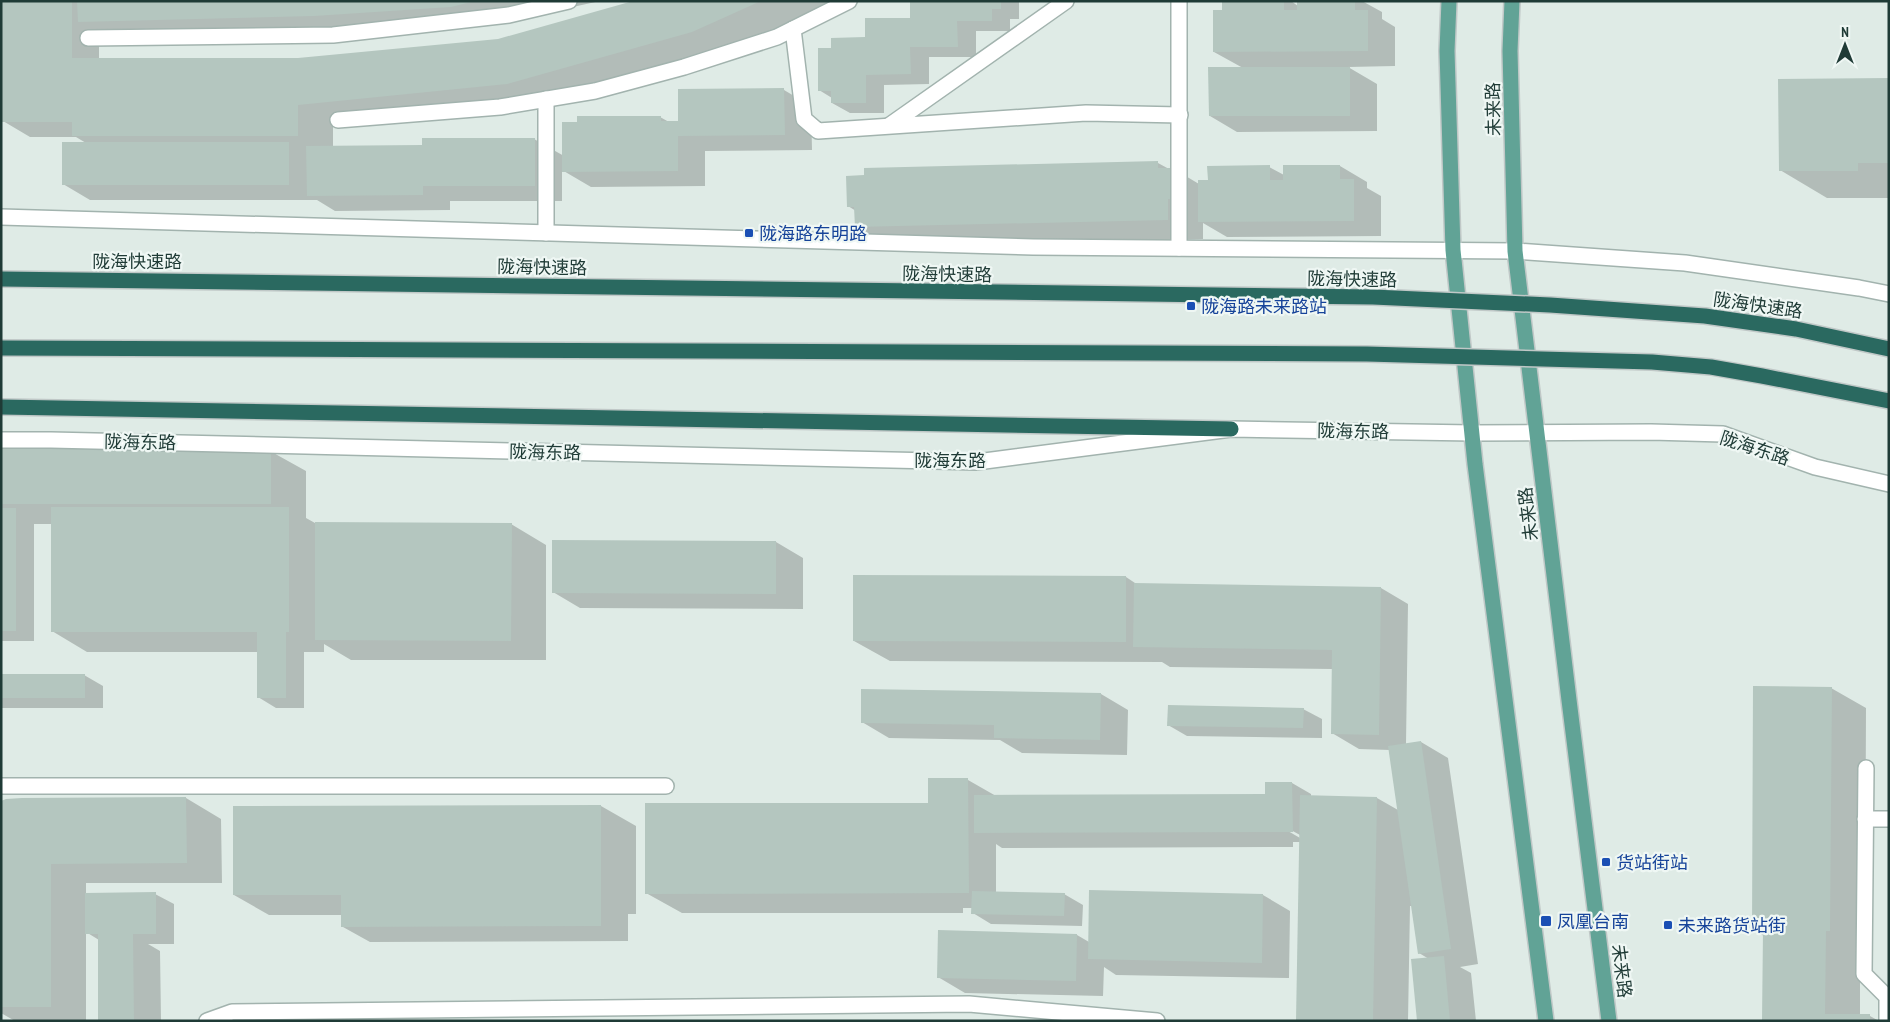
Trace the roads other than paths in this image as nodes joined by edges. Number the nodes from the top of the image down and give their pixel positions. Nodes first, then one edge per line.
1 (569, 1) edge
2 (850, 1) edge
3 (1066, 1) edge
4 (1179, 1) edge
5 (1449, 1) edge
6 (1512, 1) edge
7 (793, 29) junction
8 (88, 38) dead end
9 (546, 99) junction
10 (1180, 116) junction
11 (338, 120) dead end
12 (889, 126) junction
13 (1, 217) edge
14 (546, 233) junction
15 (1179, 248) junction
16 (1453, 250) junction
17 (1516, 251) junction
18 (1, 279) edge
19 (1889, 294) edge
20 (1, 348) edge
21 (1889, 349) edge
22 (1889, 401) edge
23 (1, 406) edge
24 (1231, 429) junction
25 (1536, 432) junction
26 (1473, 433) junction
27 (1, 440) edge
28 (1889, 484) edge
29 (1866, 768) dead end
30 (1, 786) edge
31 (666, 786) dead end
32 (1865, 819) junction
33 (1889, 819) edge
34 (207, 1021) edge
35 (1157, 1021) edge
36 (1546, 1021) edge
37 (1609, 1021) edge
38 (1887, 1021) edge

1 - 8 street
2 - 7 street
3 - 12 street
4 - 10 street
5 - 16 main road
6 - 17 main road, 未来路
7 - 9 street
7 - 12 street
9 - 11 street
9 - 14 street
10 - 12 street
10 - 15 street
13 - 14 street
14 - 15 street
15 - 16 street
16 - 17 street
16 - 26 main road
17 - 19 street
17 - 25 main road, 未来路
18 - 21 highway, 陇海快速路, bridge
20 - 22 highway, bridge
23 - 24 highway
24 - 26 street, 陇海东路
24 - 27 street, 陇海东路
25 - 26 street, 陇海东路
25 - 28 street, 陇海东路
25 - 37 main road, 未来路
26 - 36 main road
29 - 32 street
30 - 31 street
32 - 33 street
32 - 38 street
34 - 35 street

